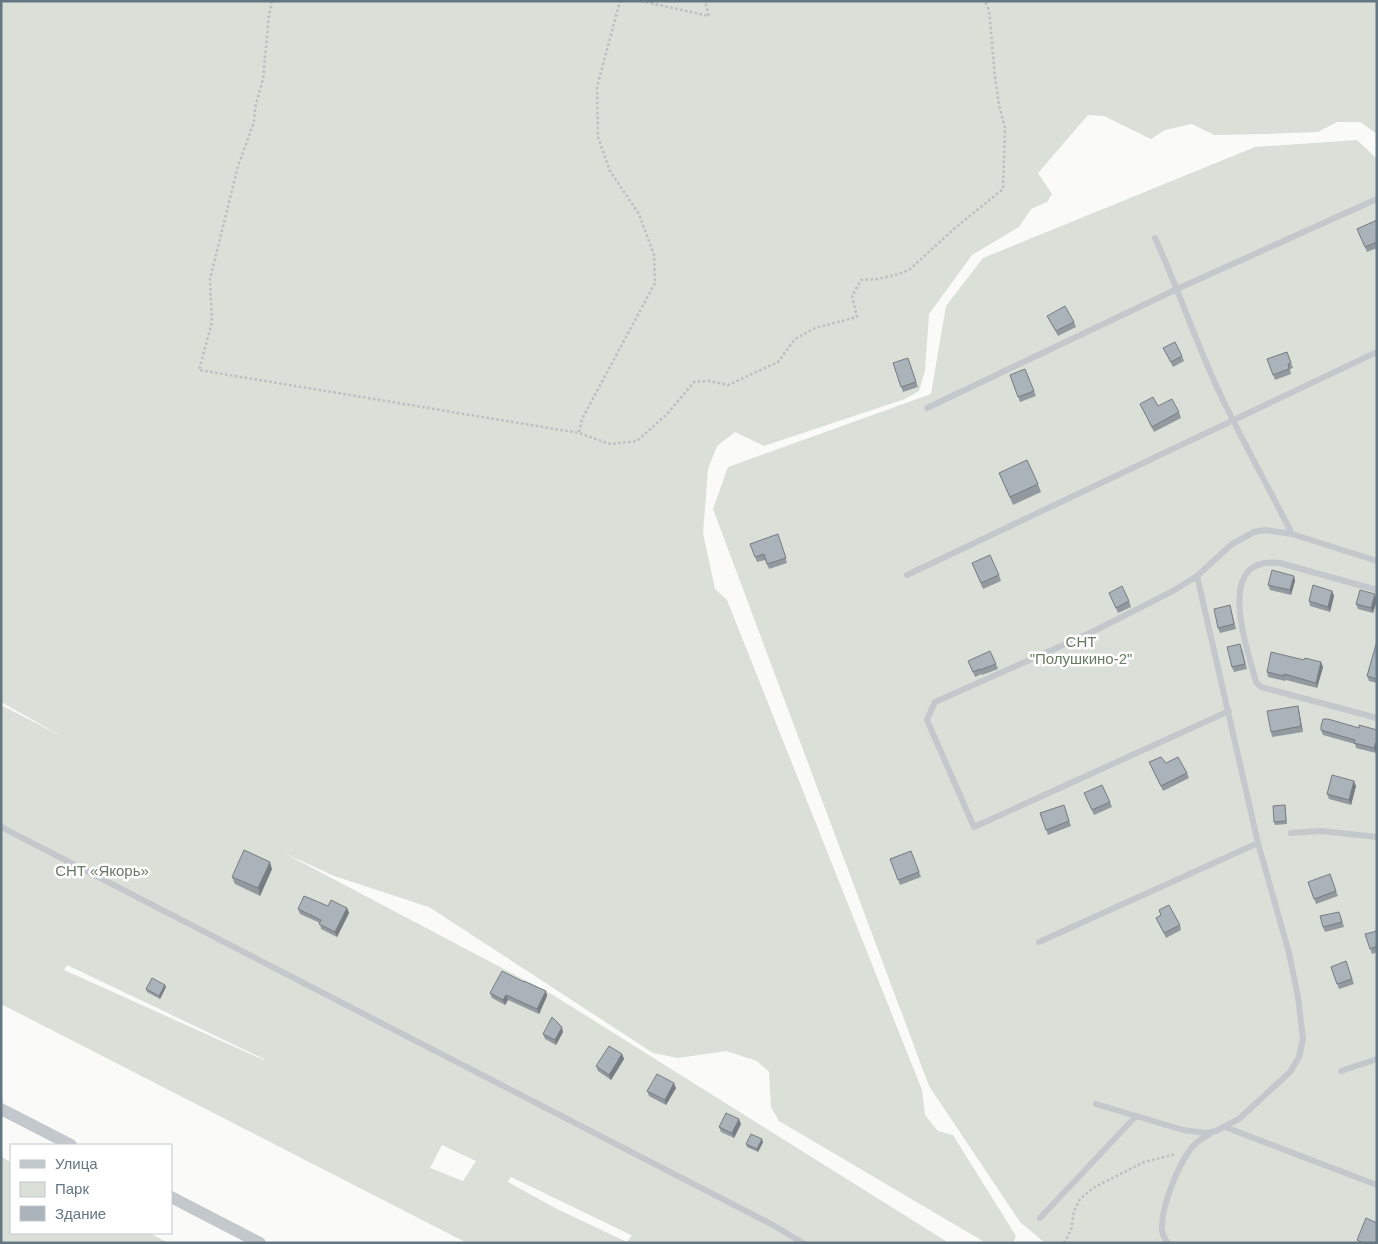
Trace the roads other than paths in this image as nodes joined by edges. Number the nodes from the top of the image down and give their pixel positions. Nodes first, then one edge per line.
1 (1377, 199) edge
2 (1155, 238) dead end
3 (1177, 289) junction
4 (1377, 352) edge
5 (926, 408) dead end
6 (1234, 420) junction
7 (1292, 534) junction
8 (1377, 560) edge
9 (907, 575) dead end
10 (1197, 576) junction
11 (1377, 590) edge
12 (1229, 711) junction
13 (1377, 718) edge
14 (1, 827) edge
15 (1292, 833) dead end
16 (1377, 837) edge
17 (1258, 843) junction
18 (1039, 942) dead end
19 (1377, 1059) edge
20 (1341, 1071) dead end
21 (1096, 1104) dead end
22 (1, 1109) edge
23 (1136, 1116) junction
24 (1225, 1127) junction
25 (1216, 1131) junction
26 (69, 1144) edge
27 (1377, 1185) edge
28 (172, 1198) edge
29 (1040, 1218) dead end
30 (260, 1243) edge
31 (804, 1243) edge
32 (1168, 1243) edge

1 - 3 lane
2 - 3 lane
3 - 5 lane
3 - 6 lane
4 - 6 lane
6 - 7 lane
6 - 9 lane
7 - 8 lane
7 - 10 lane
10 - 12 lane
10 - 12 lane
11 - 13 lane
12 - 17 lane
14 - 31 lane
15 - 16 lane
17 - 18 lane
17 - 24 lane
19 - 20 lane
21 - 23 lane
22 - 26 street
23 - 25 lane
23 - 29 lane
24 - 25 lane
24 - 27 lane
25 - 32 lane
28 - 30 street

